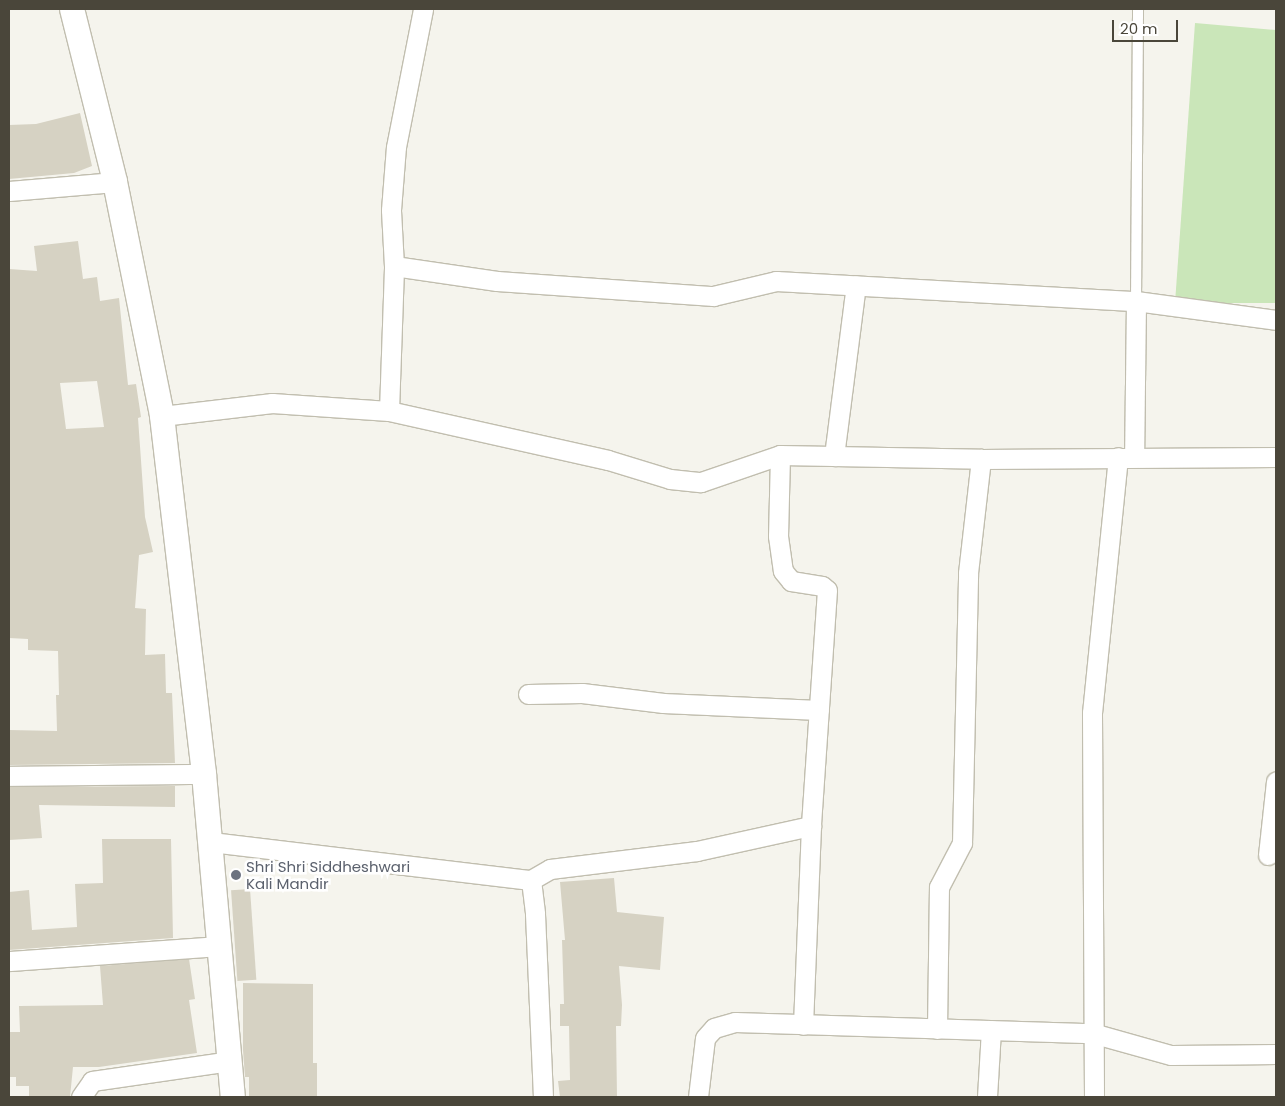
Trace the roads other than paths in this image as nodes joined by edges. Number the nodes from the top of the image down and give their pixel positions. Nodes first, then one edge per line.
1 (72, 9) edge
2 (423, 9) edge
3 (1138, 9) edge
4 (115, 182) junction
5 (9, 191) edge
6 (394, 266) junction
7 (856, 285) junction
8 (1136, 301) junction
9 (1276, 320) edge
10 (389, 411) junction
11 (162, 416) junction
12 (780, 455) junction
13 (834, 456) junction
14 (1126, 457) junction
15 (1276, 457) edge
16 (981, 459) junction
17 (528, 694) dead end
18 (820, 710) junction
19 (204, 774) junction
20 (9, 776) edge
21 (1276, 781) edge
22 (811, 826) junction
23 (211, 842) junction
24 (1268, 855) dead end
25 (531, 880) junction
26 (220, 946) junction
27 (9, 961) edge
28 (803, 1025) junction
29 (937, 1029) junction
30 (991, 1030) junction
31 (1092, 1033) junction
32 (1276, 1054) edge
33 (230, 1061) junction
34 (81, 1097) edge
35 (233, 1097) edge
36 (543, 1097) edge
37 (698, 1097) edge
38 (987, 1097) edge
39 (1094, 1097) edge

1 - 4 street
2 - 6 street
3 - 8 lane
4 - 5 street
4 - 11 street
6 - 7 street
6 - 10 street
7 - 8 street
7 - 13 street
8 - 9 street
8 - 14 street
10 - 11 street
10 - 12 street
11 - 19 street
12 - 13 street
12 - 18 street
13 - 16 street
14 - 15 street
14 - 16 street
14 - 31 street
16 - 29 street
17 - 18 street
18 - 22 street
19 - 20 street
19 - 23 street
21 - 24 street
22 - 25 street
22 - 28 street
23 - 25 street
23 - 26 street
25 - 36 street
26 - 27 street
26 - 33 street
28 - 29 street
28 - 37 street
29 - 30 street
30 - 31 street
30 - 38 street
31 - 32 street
31 - 39 street
33 - 34 street
33 - 35 street

